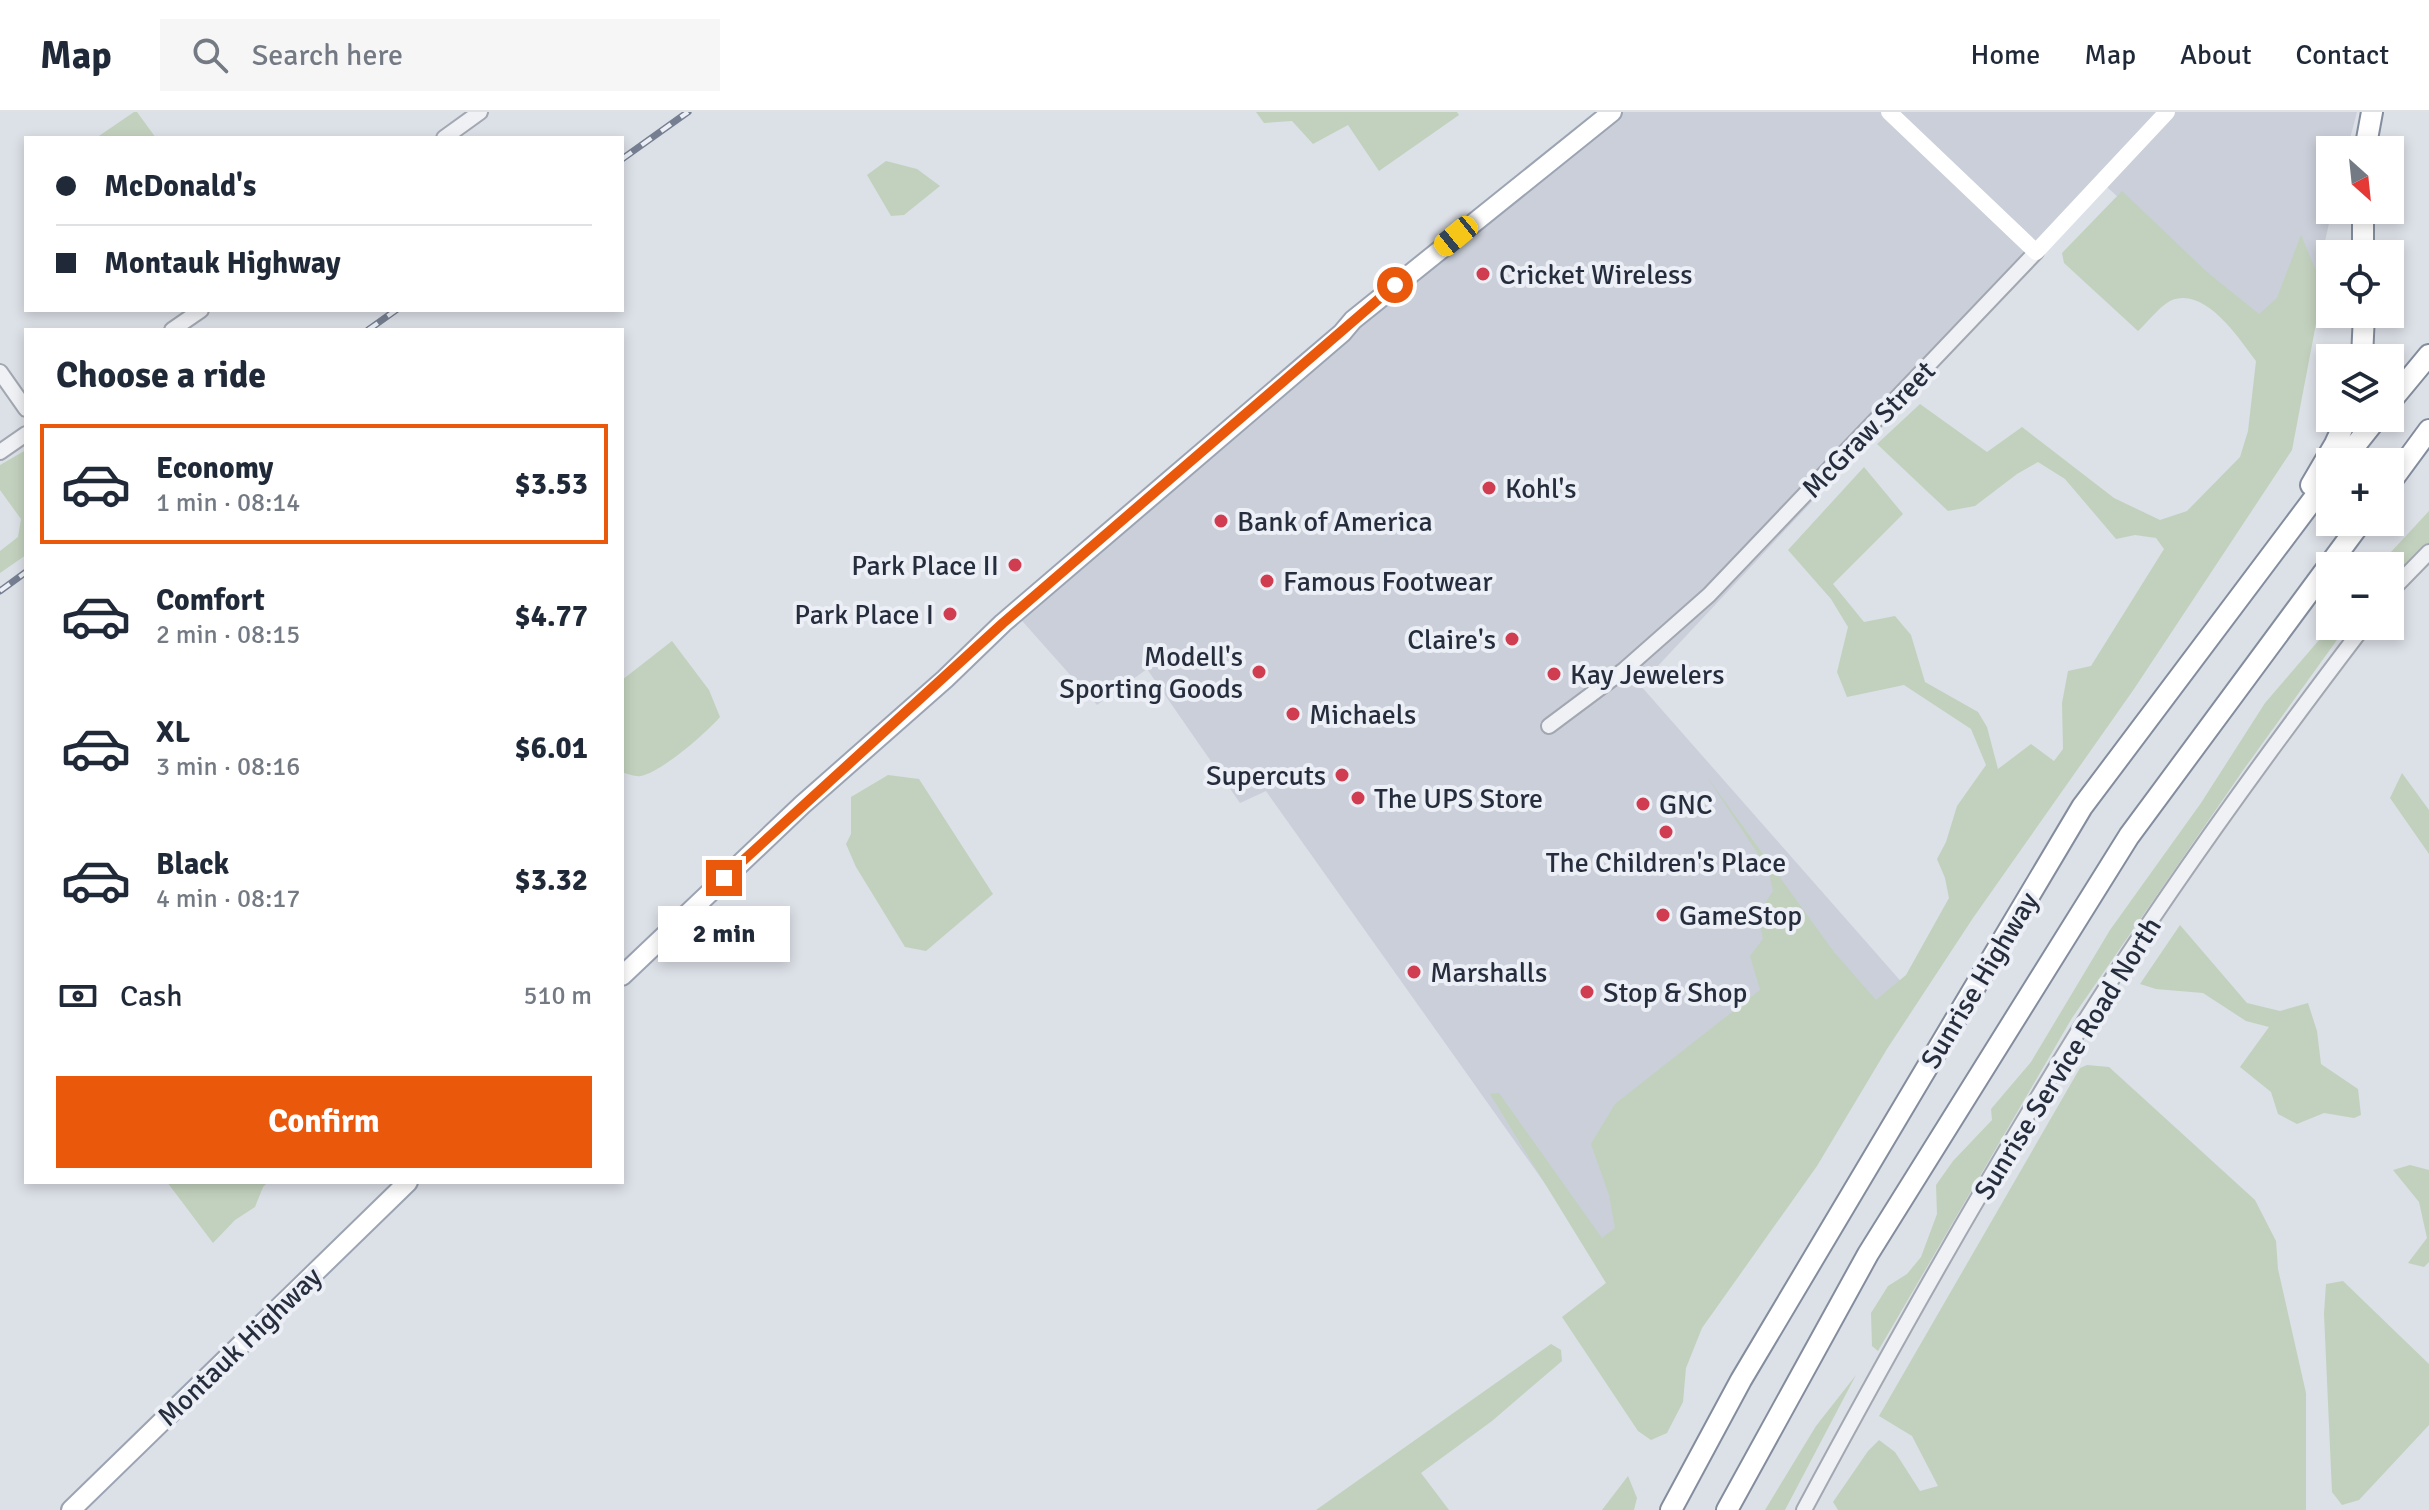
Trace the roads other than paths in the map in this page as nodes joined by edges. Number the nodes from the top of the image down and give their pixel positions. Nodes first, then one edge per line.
1 (480, 112) edge
2 (1612, 112) edge
3 (1889, 112) edge
4 (2167, 112) edge
5 (2372, 112) edge
6 (447, 136) edge
7 (2368, 136) edge
8 (2036, 252) junction
9 (198, 312) edge
10 (175, 328) edge
11 (2429, 355) edge
12 (0, 372) edge
13 (2404, 385) edge
14 (24, 406) edge
15 (2429, 430) edge
16 (2340, 432) edge
17 (2366, 432) edge
18 (24, 435) edge
19 (2429, 446) edge
20 (2353, 448) edge
21 (0, 452) edge
22 (2404, 465) edge
23 (2404, 471) edge
24 (2316, 495) edge
25 (2351, 536) edge
26 (2429, 552) edge
27 (2262, 565) junction
28 (2404, 578) edge
29 (2353, 640) edge
30 (1549, 726) dead end
31 (624, 974) edge
32 (406, 1184) edge
33 (71, 1510) edge
34 (1671, 1510) edge
35 (1727, 1510) edge
36 (1804, 1510) edge

1 - 6 street
2 - 31 main road
3 - 8 main road
4 - 8 main road, McGraw Street
5 - 7 highway
8 - 30 street, McGraw Street
9 - 10 street
11 - 13 highway
12 - 14 street
15 - 22 highway
16 - 27 highway
17 - 20 highway
18 - 21 street
19 - 23 highway
24 - 27 highway, Sunrise Highway
25 - 35 highway, Sunrise Highway
26 - 28 street
27 - 34 highway, Sunrise Highway
29 - 36 street, Sunrise Service Road North
32 - 33 main road, Montauk Highway

